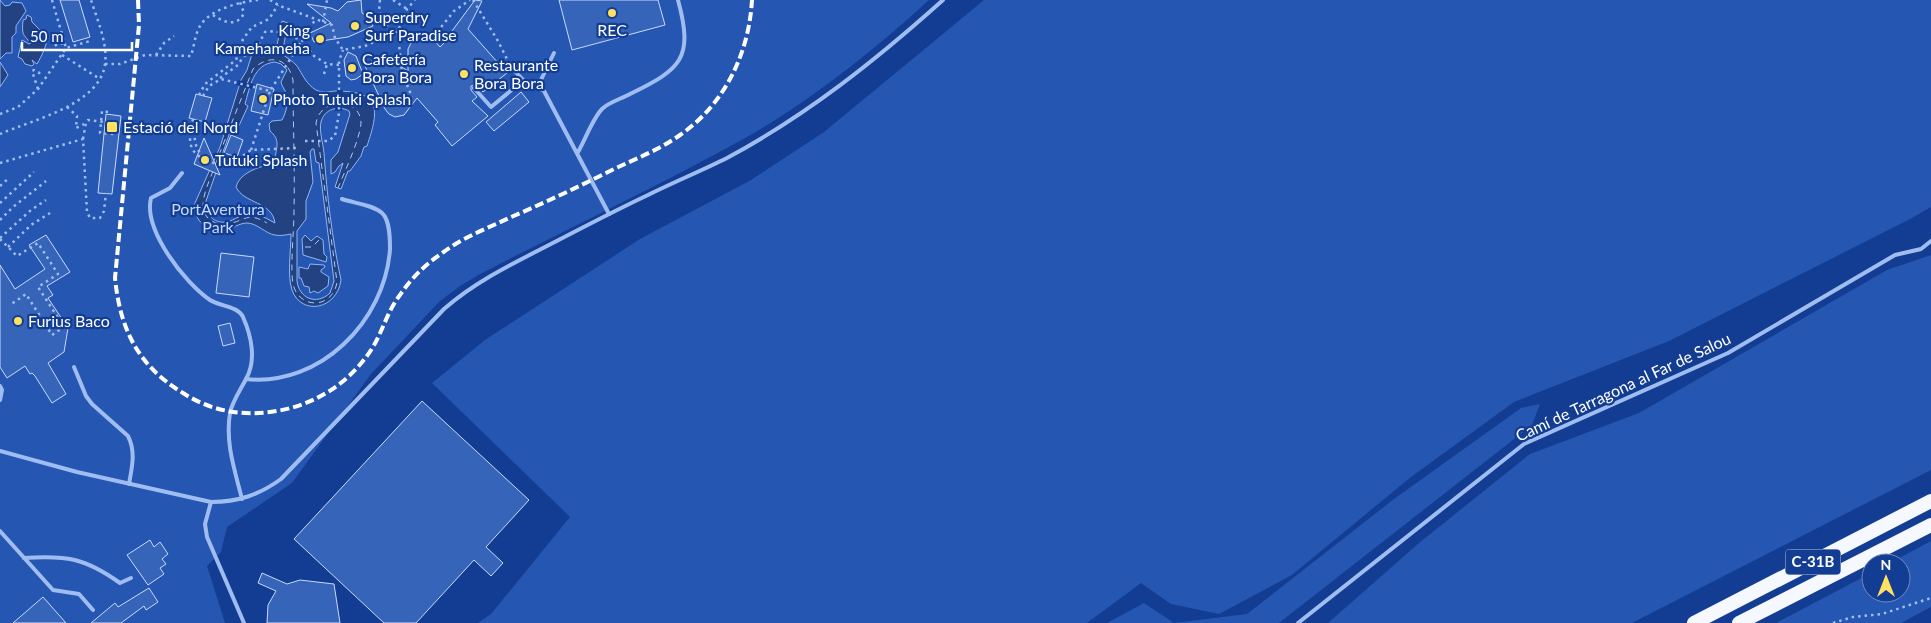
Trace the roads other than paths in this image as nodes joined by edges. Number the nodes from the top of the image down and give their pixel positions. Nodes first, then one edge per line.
1 (678, 0) edge
2 (943, 0) edge
3 (554, 53) dead end
4 (512, 68) dead end
5 (526, 83) junction
6 (538, 86) junction
7 (474, 88) dead end
8 (578, 152) junction
9 (182, 173) dead end
10 (342, 199) dead end
11 (609, 214) junction
12 (1931, 241) edge
13 (74, 367) dead end
14 (246, 379) junction
15 (0, 386) edge
16 (0, 400) edge
17 (0, 451) edge
18 (129, 484) junction
19 (242, 499) junction
20 (1931, 501) edge
21 (211, 502) junction
22 (1931, 525) edge
23 (0, 531) edge
24 (24, 558) junction
25 (131, 578) dead end
26 (94, 610) dead end
27 (244, 623) edge
28 (1298, 623) edge
29 (1694, 623) edge
30 (1740, 623) edge

1 - 8 lane
2 - 11 lane
3 - 6 lane
4 - 5 lane
5 - 6 lane
5 - 7 lane
6 - 8 lane
8 - 11 lane
9 - 14 lane
10 - 14 lane
11 - 19 lane
12 - 28 lane, Camí de Tarragona al Far de Salou
13 - 18 lane
14 - 19 lane
15 - 16 lane
17 - 18 lane
18 - 21 lane
19 - 21 lane
20 - 29 highway, C-31B
21 - 27 lane
22 - 30 highway, C-31B
23 - 24 lane
24 - 25 lane
24 - 26 lane

